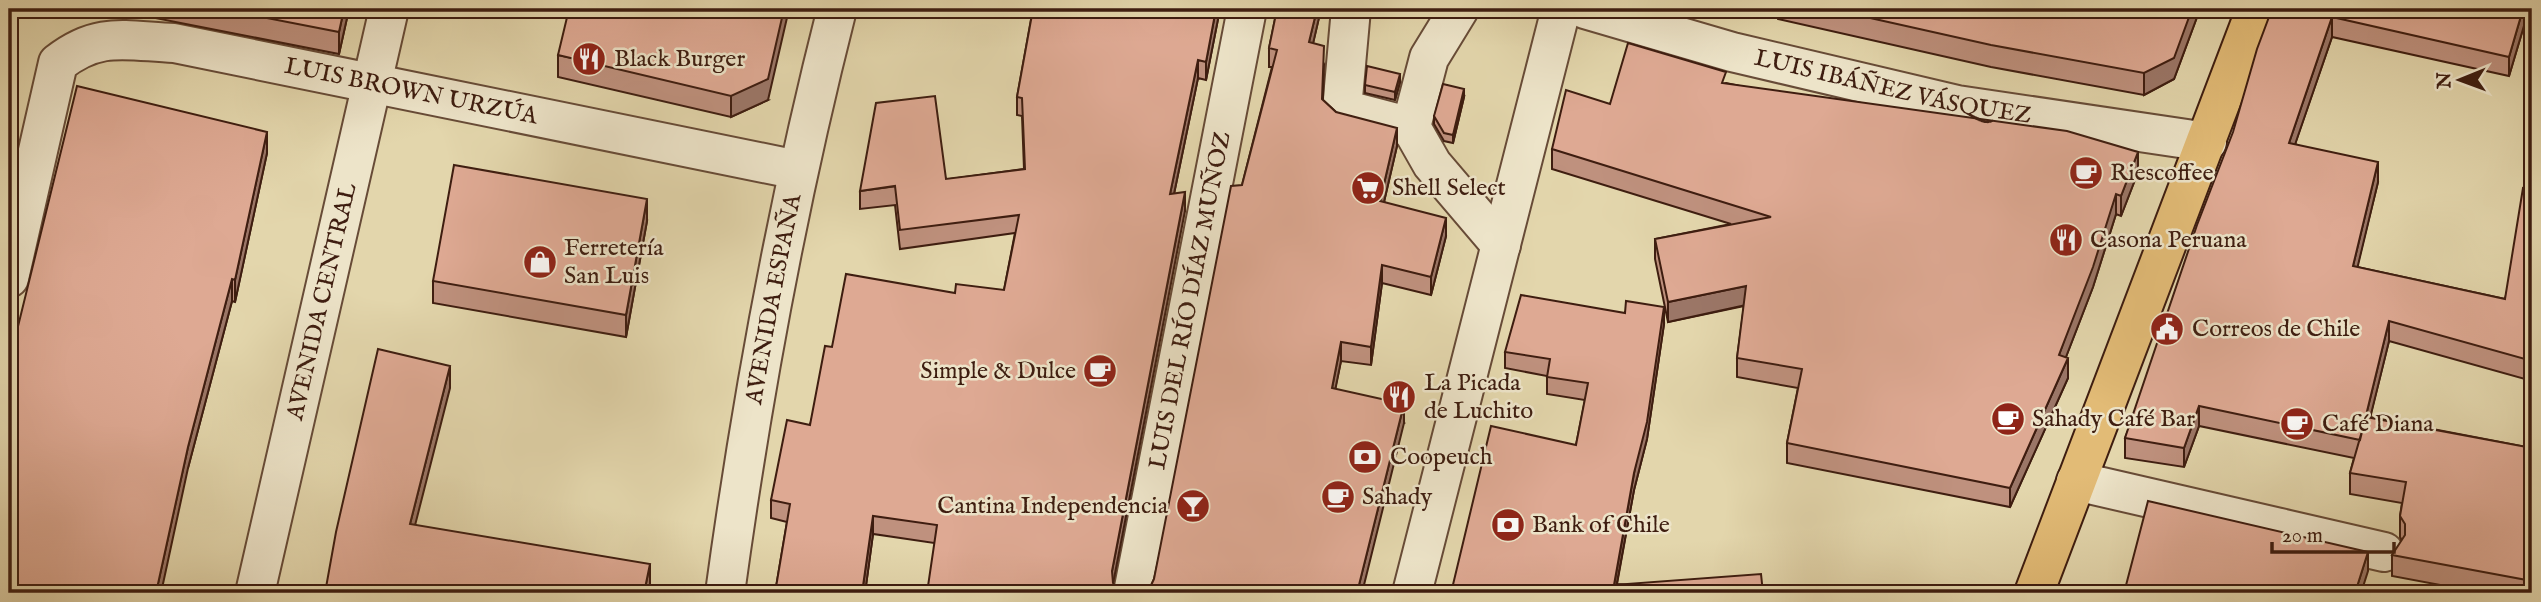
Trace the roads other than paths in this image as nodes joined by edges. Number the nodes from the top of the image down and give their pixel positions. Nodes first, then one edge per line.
1 (389, 9) edge
2 (838, 9) edge
3 (1247, 9) edge
4 (1351, 9) edge
5 (1459, 9) edge
6 (1561, 9) edge
7 (1585, 9) edge
8 (2256, 9) edge
9 (372, 81) junction
10 (1411, 127) junction
11 (2207, 142) junction
12 (798, 170) junction
13 (1501, 245) junction
14 (9, 278) edge
15 (2076, 481) junction
16 (2384, 552) dead end
17 (255, 593) edge
18 (725, 593) edge
19 (1133, 593) edge
20 (1412, 593) edge
21 (2034, 593) edge

1 - 9 street, AVENIDA CENTRAL
2 - 12 street, AVENIDA ESPAÑA
3 - 19 street, LUIS DEL RÍO DÍAZ MUÑOZ
4 - 10 street
5 - 10 street
6 - 13 street
7 - 11 street, LUIS IBÁÑEZ VÁSQUEZ
8 - 11 main road
9 - 12 street, LUIS BROWN URZÚA
9 - 14 street, LUIS BROWN URZÚA
9 - 17 street, AVENIDA CENTRAL
10 - 13 street
11 - 15 main road
12 - 18 street, AVENIDA ESPAÑA
13 - 20 street
15 - 16 street
15 - 21 main road

